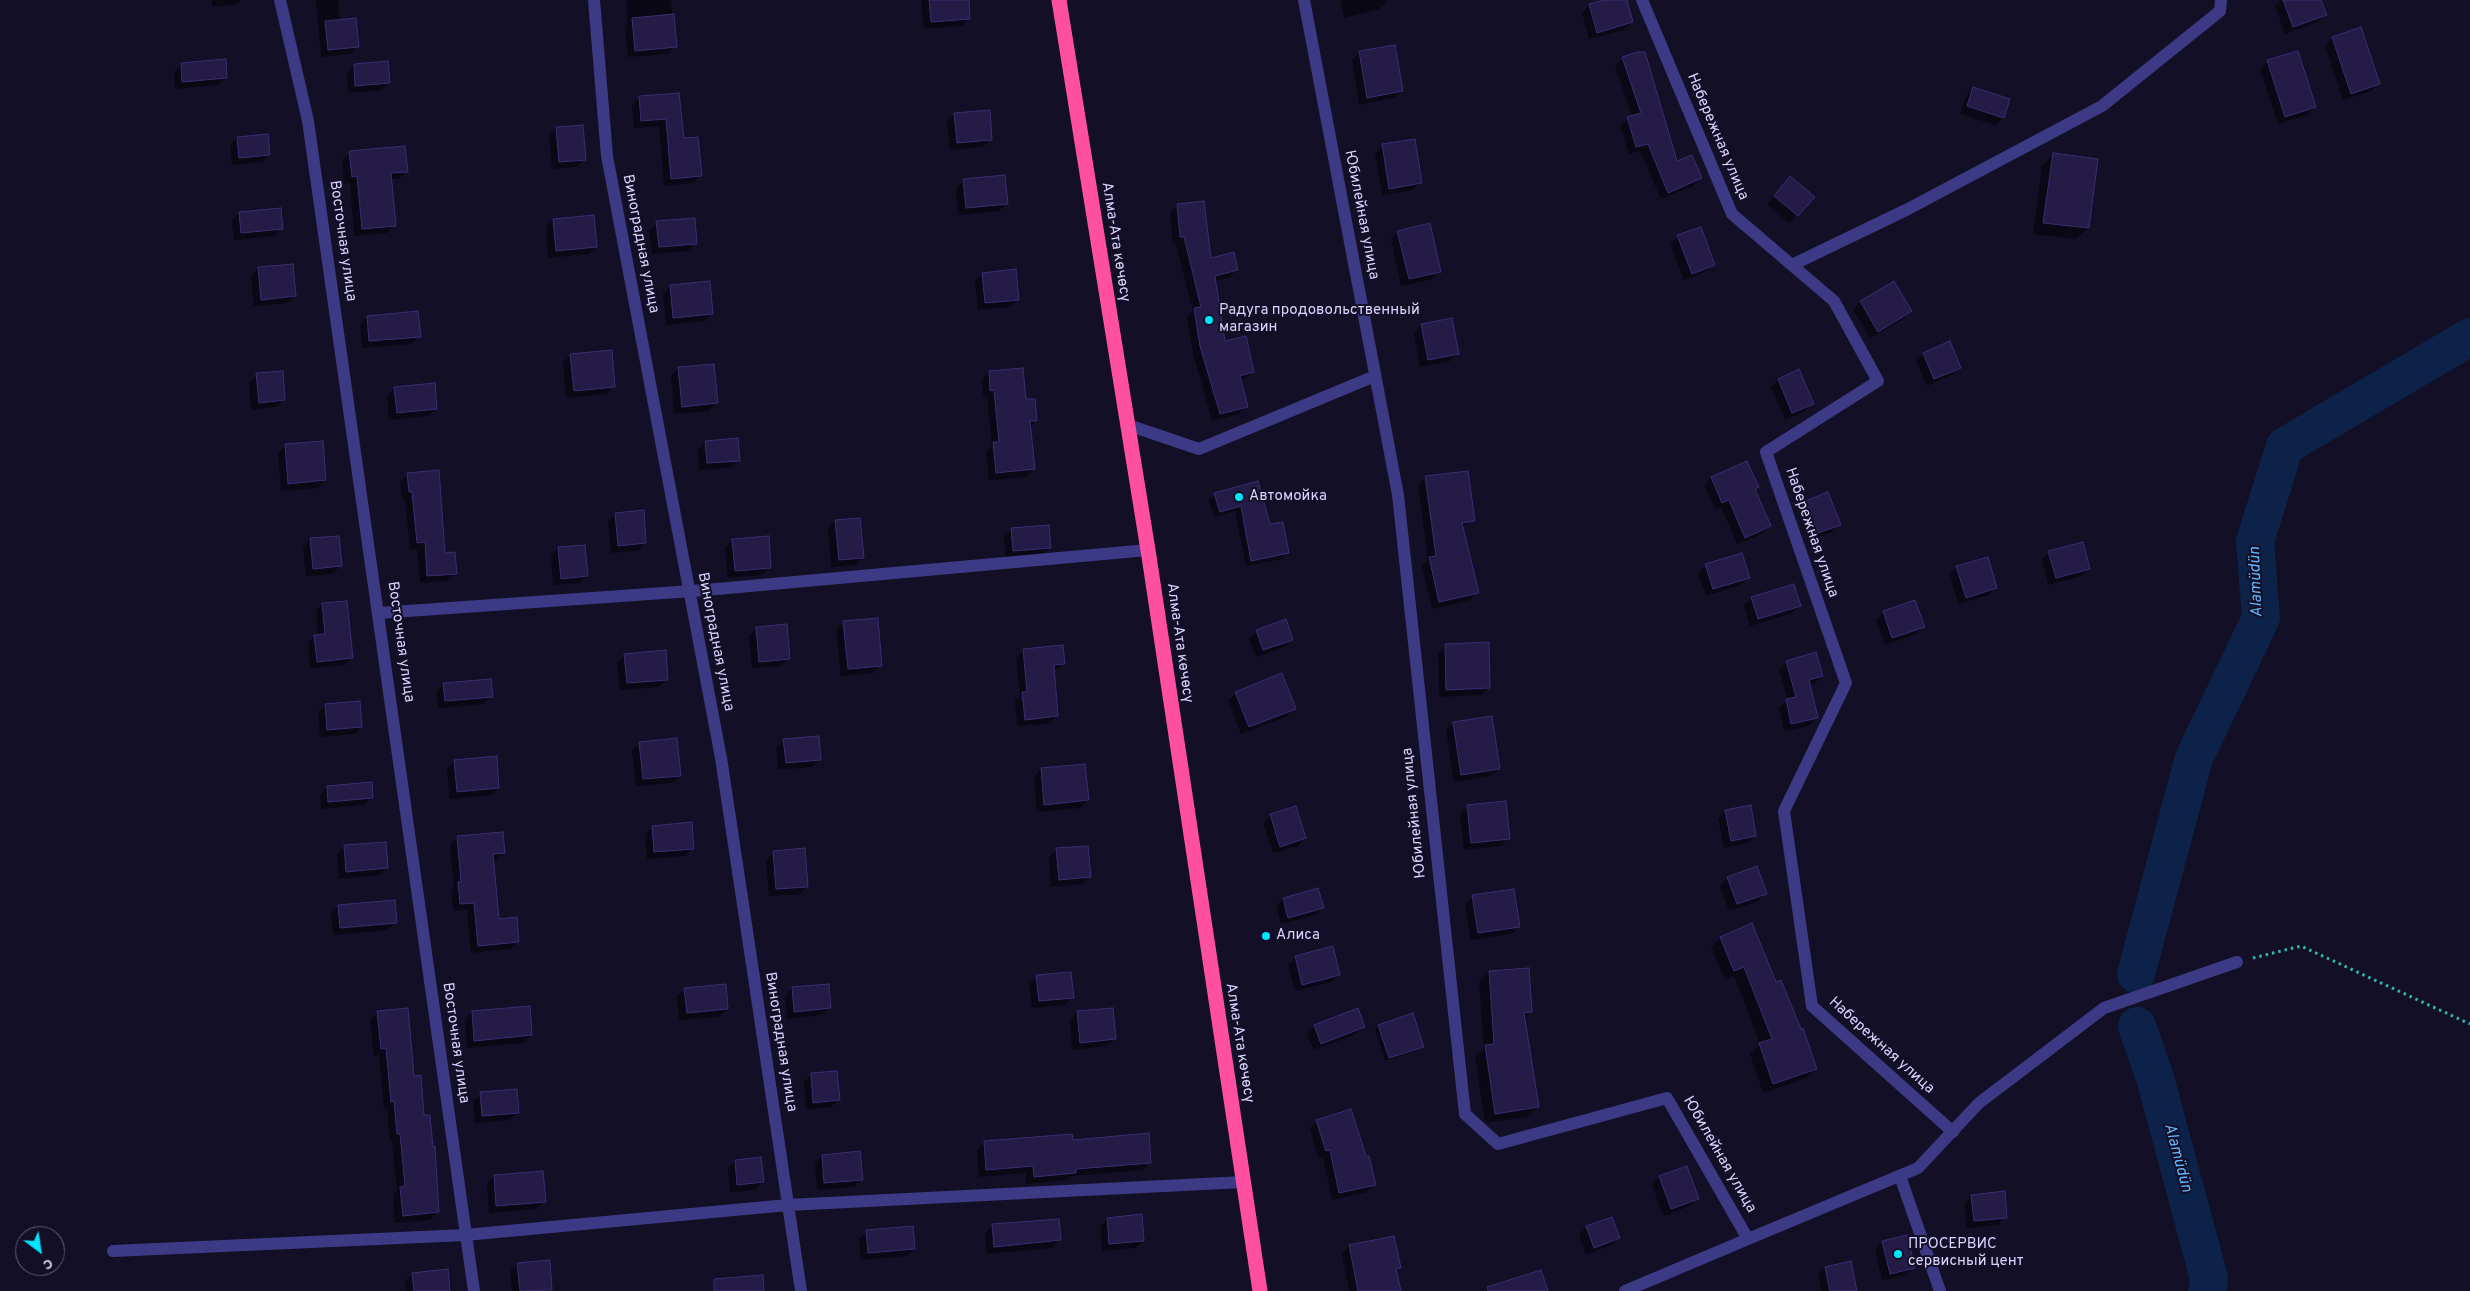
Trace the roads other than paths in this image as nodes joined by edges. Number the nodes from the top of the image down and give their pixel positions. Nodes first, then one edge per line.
1 (280, 0) edge
2 (594, 0) edge
3 (1059, 0) edge
4 (1304, 0) edge
5 (1642, 0) edge
6 (2222, 0) edge
7 (1792, 265) junction
8 (1375, 376) junction
9 (1128, 425) junction
10 (1148, 550) junction
11 (689, 591) junction
12 (379, 612) junction
13 (2237, 962) road end
14 (1953, 1132) junction
15 (1900, 1176) junction
16 (1243, 1182) junction
17 (788, 1205) junction
18 (465, 1235) junction
19 (1748, 1239) junction
20 (113, 1250) dead end
21 (474, 1291) edge
22 (801, 1291) edge
23 (1260, 1291) edge
24 (1625, 1291) edge
25 (1940, 1291) edge

1 - 12 street, Восточная улица
2 - 11 street, Виноградная улица
3 - 9 highway, Алма-Ата көчөсү
4 - 8 street, Юбилейная улица
5 - 7 street, Набережная улица
6 - 7 street
7 - 14 street, Набережная улица
8 - 9 street
8 - 19 street, Юбилейная улица
9 - 10 highway, Алма-Ата көчөсү
10 - 11 street
10 - 16 highway, Алма-Ата көчөсү
11 - 12 street
11 - 17 street, Виноградная улица
12 - 18 street, Восточная улица
13 - 14 street
14 - 15 street
15 - 19 street
15 - 25 street
16 - 17 street
16 - 23 highway, Алма-Ата көчөсү
17 - 18 street
17 - 22 street, Виноградная улица
18 - 20 street
18 - 21 street, Восточная улица
19 - 24 street

